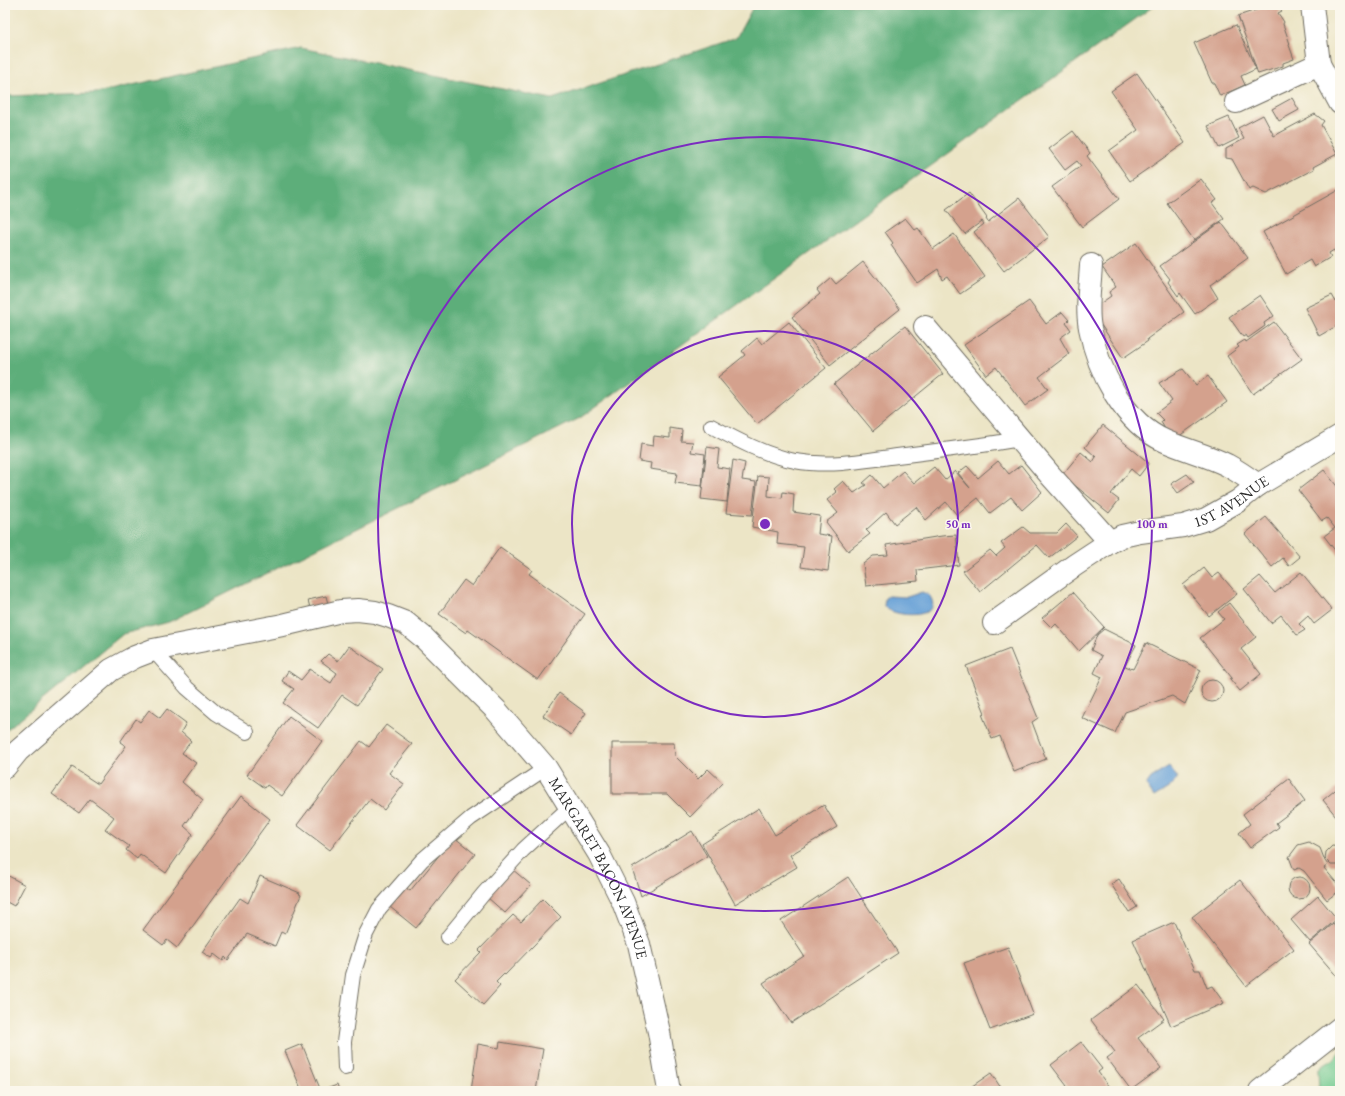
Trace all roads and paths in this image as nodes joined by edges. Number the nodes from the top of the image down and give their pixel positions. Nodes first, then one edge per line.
1 (1312, 5) edge
2 (1319, 64) junction
3 (1236, 102) dead end
4 (1340, 103) edge
5 (1091, 265) dead end
6 (925, 327) dead end
7 (711, 426) dead end
8 (1340, 436) edge
9 (1020, 439) junction
10 (1258, 485) junction
11 (1110, 542) junction
12 (994, 623) dead end
13 (153, 650) junction
14 (247, 732) dead end
15 (5, 767) edge
16 (546, 768) junction
17 (570, 807) junction
18 (448, 937) dead end
19 (1340, 1028) edge
20 (345, 1068) dead end
21 (669, 1091) edge
22 (1260, 1091) edge

1 - 2 street
2 - 3 street
2 - 4 street
5 - 10 street
6 - 9 street
7 - 9 lane
8 - 10 street, 1ST AVENUE
9 - 11 street
10 - 11 street, 1ST AVENUE
11 - 12 street, 1ST AVENUE
13 - 14 lane
13 - 15 street, MARGARET BACON AVENUE
13 - 16 street, MARGARET BACON AVENUE
16 - 17 street, MARGARET BACON AVENUE
16 - 20 lane
17 - 18 lane
17 - 21 street, MARGARET BACON AVENUE
19 - 22 street

